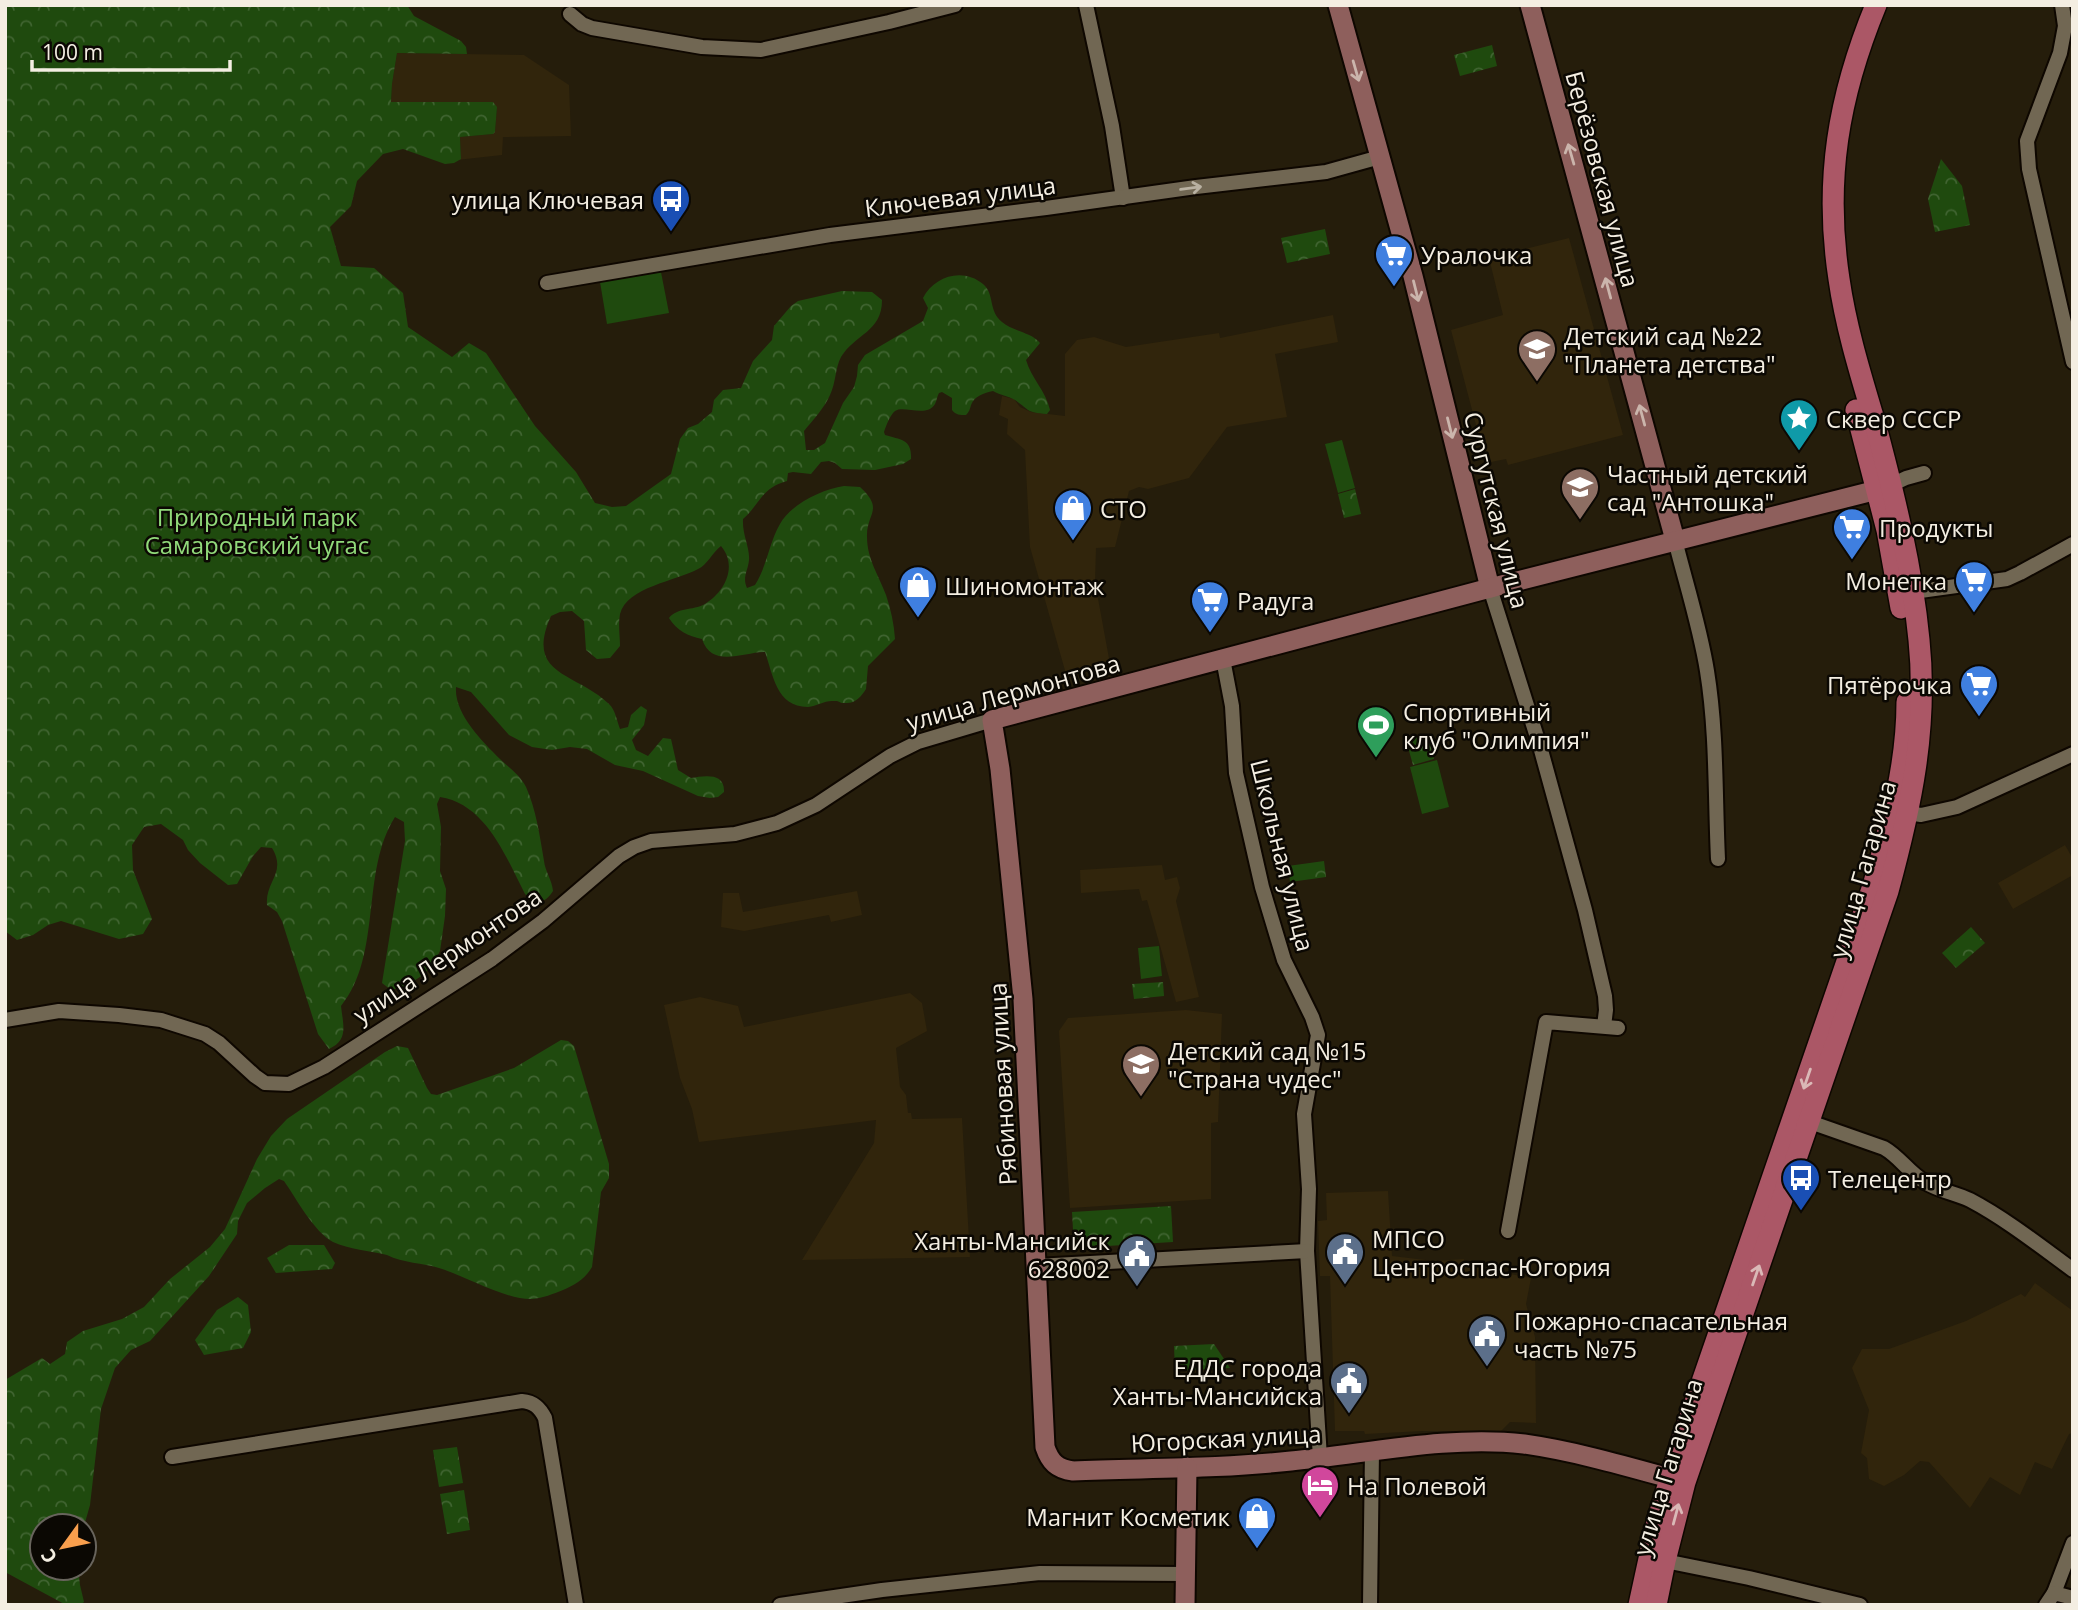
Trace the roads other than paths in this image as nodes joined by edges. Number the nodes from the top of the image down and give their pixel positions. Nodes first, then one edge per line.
1 (955, 5) edge
2 (1086, 5) edge
3 (1338, 5) edge
4 (1530, 5) edge
5 (1861, 5) edge
6 (1877, 5) edge
7 (2062, 5) edge
8 (570, 15) dead end
9 (1380, 157) junction
10 (1123, 198) junction
11 (547, 283) dead end
12 (2073, 362) edge
13 (1923, 473) dead end
14 (1884, 488) junction
15 (1675, 540) junction
16 (2073, 544) edge
17 (1490, 588) junction
18 (1913, 592) junction
19 (1223, 659) junction
20 (992, 720) junction
21 (2073, 755) edge
22 (1901, 812) junction
23 (1718, 859) dead end
24 (5, 1020) edge
25 (1802, 1120) junction
26 (1508, 1231) dead end
27 (1307, 1251) junction
28 (1036, 1266) junction
29 (2073, 1270) edge
30 (1045, 1447) joint
31 (1373, 1451) junction
32 (172, 1457) dead end
33 (1320, 1458) junction
34 (1186, 1467) junction
35 (1677, 1480) junction
36 (2073, 1543) edge
37 (1657, 1559) junction
38 (1185, 1574) junction
39 (881, 1597) edge
40 (2073, 1598) edge
41 (2050, 1599) edge
42 (576, 1605) edge
43 (780, 1605) edge
44 (1185, 1605) edge
45 (1370, 1605) edge
46 (1639, 1605) edge
47 (1656, 1605) edge
48 (1860, 1605) edge

1 - 8 street
2 - 10 street
3 -> 9 street, Сургутская улица
15 -> 4 street, Берёзовская улица
5 - 14 main road, улица Гагарина
6 - 14 main road, улица Гагарина
7 - 12 street
10 -> 9 street, Ключевая улица
9 -> 17 street, Сургутская улица
10 - 11 street, Ключевая улица
13 - 14 street
14 - 15 street, улица Лермонтова
14 - 18 main road, улица Гагарина
14 - 22 main road, улица Гагарина
15 - 17 street, улица Лермонтова
15 - 23 street, Берёзовская улица
16 - 18 street
17 - 19 street, улица Лермонтова
17 - 26 street, Сургутская улица
18 - 22 main road, улица Гагарина
19 - 20 street, улица Лермонтова
19 - 27 street, Школьная улица
20 - 24 street, улица Лермонтова
20 - 28 street, Рябиновая улица
21 - 22 street
22 - 25 main road, улица Гагарина
25 - 29 street
25 - 35 main road, улица Гагарина
27 - 28 street
27 - 33 street
28 - 30 street, Рябиновая улица
30 - 34 street, Югорская улица
31 - 33 street, Югорская улица
31 - 35 street, Югорская улица
31 - 45 street
32 - 42 street
33 - 34 street, Югорская улица
34 - 38 street
35 - 37 main road, улица Гагарина
36 - 41 street
37 - 46 main road, улица Гагарина
37 - 47 main road, улица Гагарина
37 - 48 street
38 - 39 street
38 - 44 street
39 - 43 street
40 - 41 street

